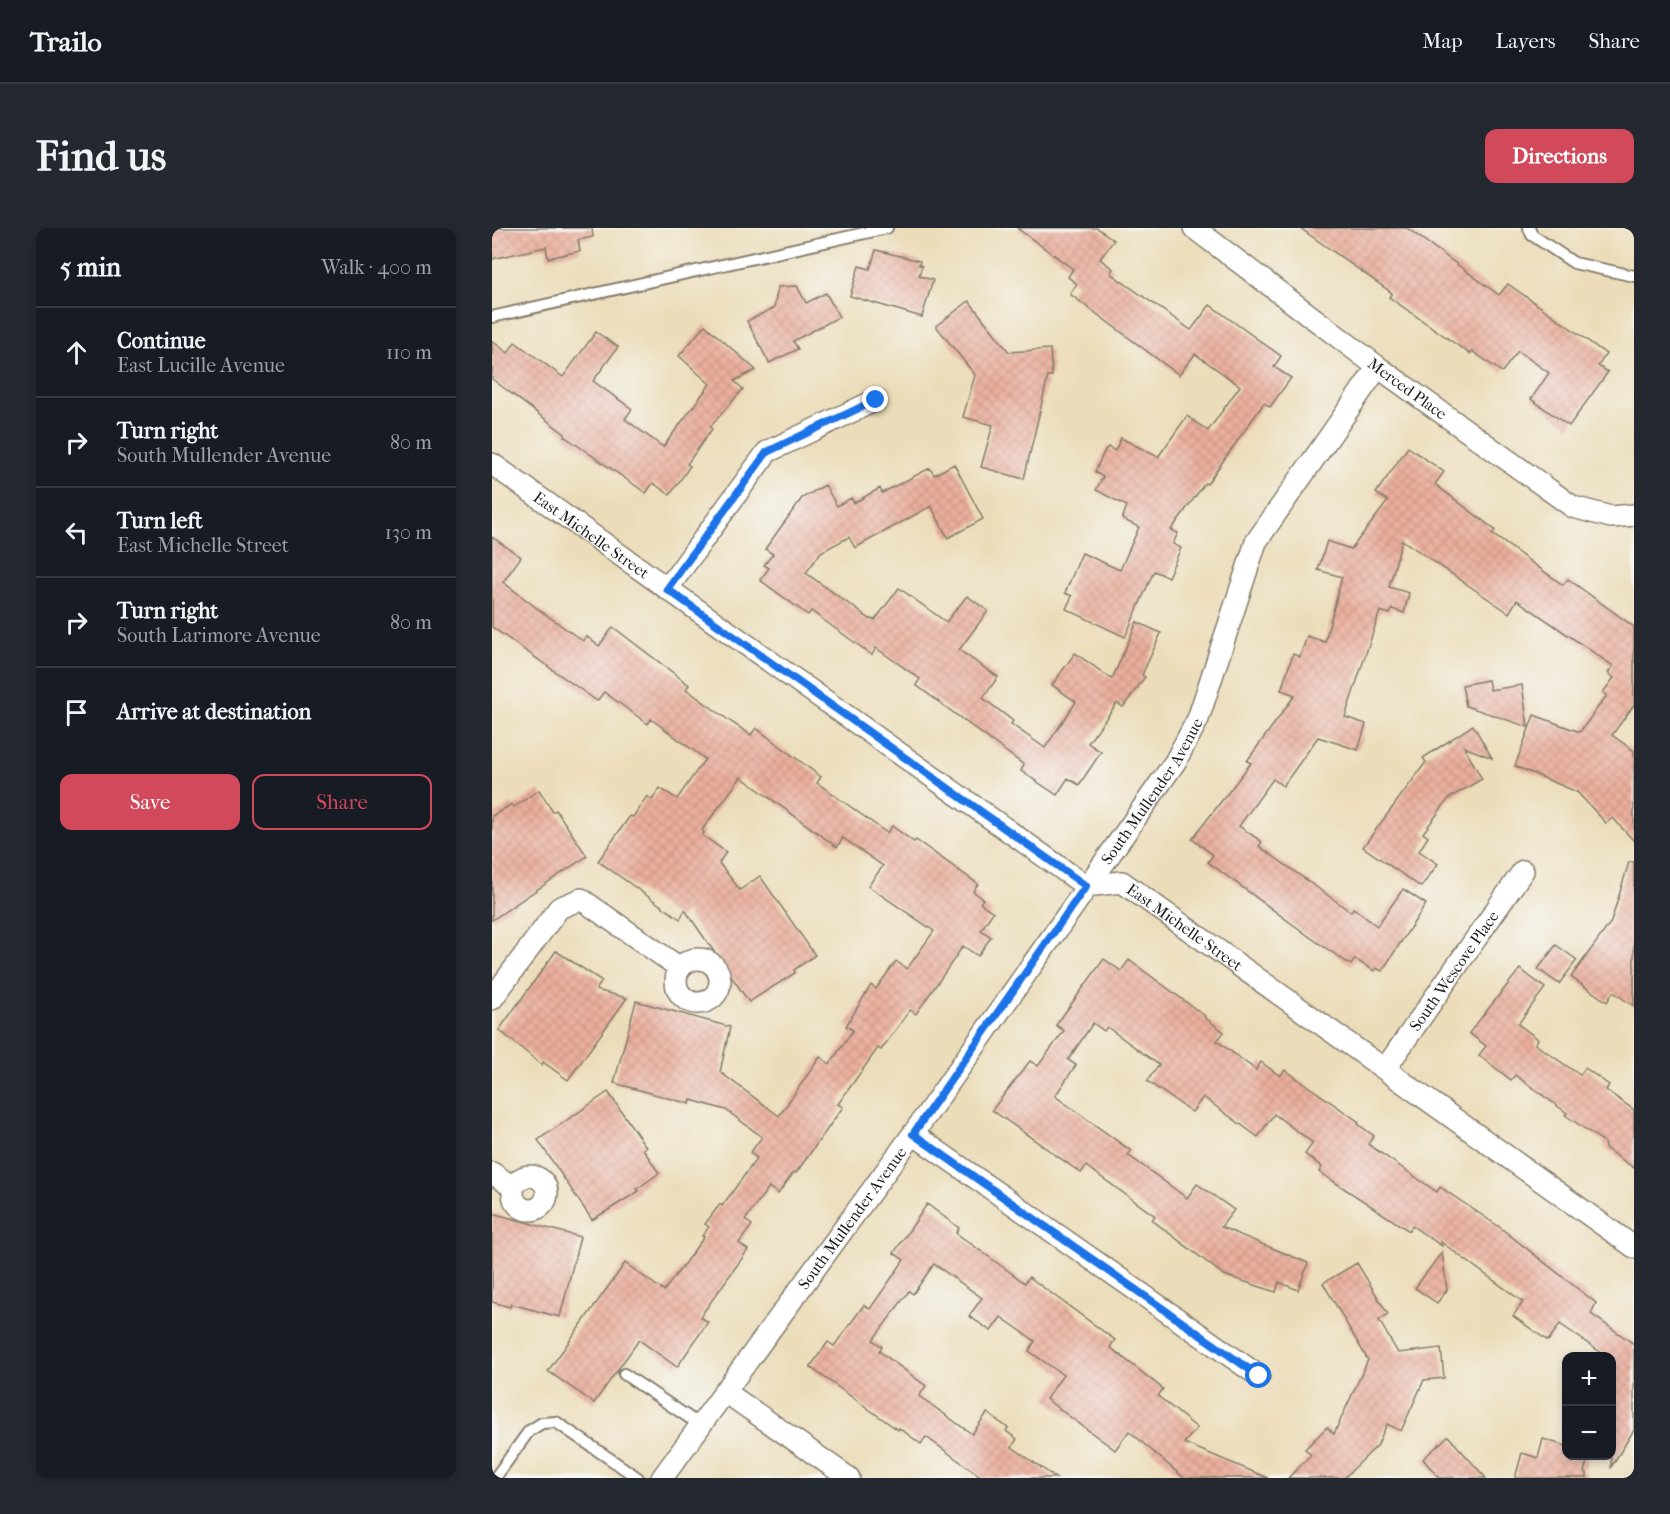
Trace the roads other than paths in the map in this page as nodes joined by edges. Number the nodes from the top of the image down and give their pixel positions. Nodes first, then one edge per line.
1 (887, 228) edge
2 (1194, 228) edge
3 (1529, 228) edge
4 (1634, 276) edge
5 (492, 318) edge
6 (1378, 367) junction
7 (876, 400) dead end
8 (492, 464) edge
9 (1634, 515) edge
10 (667, 589) junction
11 (1523, 871) dead end
12 (1086, 886) junction
13 (680, 968) dead end
14 (492, 999) edge
15 (1384, 1069) junction
16 (913, 1134) junction
17 (492, 1173) edge
18 (513, 1187) dead end
19 (1634, 1247) edge
20 (624, 1374) dead end
21 (1259, 1376) dead end
22 (724, 1391) junction
23 (700, 1425) junction
24 (495, 1478) edge
25 (638, 1478) edge
26 (662, 1478) edge
27 (849, 1478) edge

1 - 5 lane
2 - 6 street, Merced Place
3 - 4 lane
6 - 9 street, Merced Place
6 - 12 street, South Mullender Avenue
7 - 10 street
8 - 10 street, East Michelle Street
10 - 12 street, East Michelle Street
11 - 15 street, South Wescove Place
12 - 15 street, East Michelle Street
12 - 16 street, South Mullender Avenue
13 - 14 street
15 - 19 street, East Michelle Street
16 - 21 street
16 - 22 street, South Mullender Avenue
17 - 18 street
20 - 23 lane
22 - 23 street, South Mullender Avenue
22 - 27 street
23 - 26 street, South Mullender Avenue
24 - 25 lane

